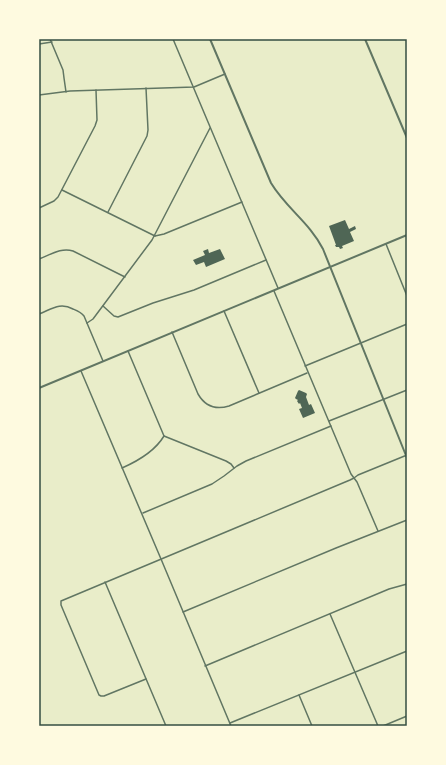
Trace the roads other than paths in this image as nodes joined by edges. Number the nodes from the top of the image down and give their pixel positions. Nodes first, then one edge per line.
1 (50, 39) edge
2 (173, 39) edge
3 (210, 39) edge
4 (365, 39) edge
5 (52, 42) junction
6 (39, 44) edge
7 (225, 74) junction
8 (194, 87) junction
9 (146, 88) junction
10 (96, 90) junction
11 (66, 92) junction
12 (39, 95) edge
13 (210, 127) junction
14 (407, 138) edge
15 (62, 190) junction
16 (242, 202) junction
17 (39, 208) edge
18 (108, 212) junction
19 (407, 235) edge
20 (155, 236) junction
21 (386, 244) junction
22 (39, 259) edge
23 (266, 260) junction
24 (330, 267) junction
25 (125, 277) junction
26 (278, 288) junction
27 (273, 290) junction
28 (407, 296) edge
29 (103, 306) junction
30 (224, 311) junction
31 (39, 314) edge
32 (87, 323) junction
33 (407, 324) edge
34 (172, 332) junction
35 (361, 343) junction
36 (128, 351) junction
37 (103, 361) junction
38 (305, 366) junction
39 (80, 370) junction
40 (308, 373) junction
41 (39, 388) edge
42 (407, 390) edge
43 (259, 393) junction
44 (383, 399) junction
45 (329, 421) junction
46 (331, 426) junction
47 (164, 436) junction
48 (407, 456) edge
49 (122, 468) junction
50 (234, 468) junction
51 (354, 478) junction
52 (142, 514) junction
53 (407, 520) edge
54 (378, 532) junction
55 (162, 559) junction
56 (105, 582) junction
57 (407, 584) edge
58 (184, 612) junction
59 (330, 614) junction
60 (407, 651) edge
61 (205, 666) junction
62 (355, 672) junction
63 (146, 679) junction
64 (299, 695) junction
65 (407, 716) edge
66 (230, 724) junction
67 (166, 726) edge
68 (231, 726) edge
69 (312, 726) edge
70 (378, 726) edge
71 (383, 726) edge

1 - 5 street
2 - 8 street
3 - 7 street
4 - 14 street
5 - 6 street
5 - 11 street
7 - 8 street
7 - 24 street
8 - 9 street
8 - 13 street
9 - 10 street
9 - 18 street
10 - 11 street
10 - 15 street
11 - 12 street
13 - 16 street
13 - 20 street
15 - 17 street
15 - 18 street
16 - 20 street
16 - 23 street
18 - 20 street
19 - 21 street
20 - 25 street
21 - 24 street
21 - 28 street
22 - 25 street
23 - 26 street
23 - 29 street
24 - 26 street
24 - 35 street
25 - 29 street
26 - 27 street
27 - 30 street
27 - 38 street
29 - 32 street
30 - 34 street
30 - 43 street
31 - 32 street
32 - 37 street
33 - 35 street
34 - 36 street
34 - 43 street
35 - 38 street
35 - 44 street
36 - 37 street
36 - 47 street
37 - 39 street
38 - 40 street
39 - 41 street
39 - 49 street
40 - 43 street
40 - 45 street
42 - 44 street
44 - 45 street
44 - 48 street
45 - 46 street
46 - 50 street
46 - 51 street
47 - 49 street
47 - 50 street
48 - 51 street
49 - 52 street
50 - 52 street
51 - 54 street
51 - 55 street
52 - 55 street
53 - 54 street
54 - 58 street
55 - 56 street
55 - 58 street
56 - 63 street
56 - 63 street
57 - 59 street
58 - 61 street
59 - 61 street
59 - 62 street
60 - 62 street
61 - 66 street
62 - 64 street
62 - 70 street
63 - 67 street
64 - 66 street
64 - 69 street
65 - 71 street
66 - 68 street

